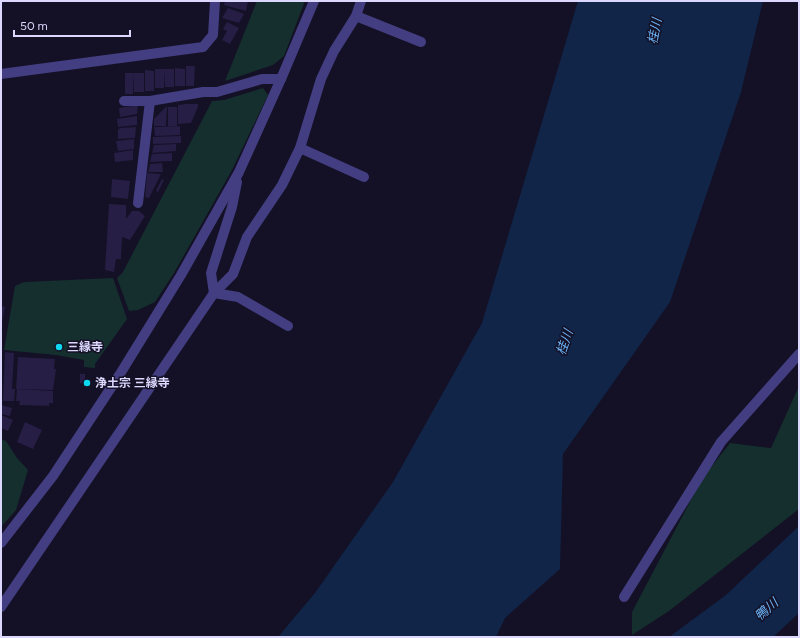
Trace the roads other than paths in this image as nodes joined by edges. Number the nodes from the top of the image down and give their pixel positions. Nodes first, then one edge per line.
1 (216, 1) edge
2 (314, 1) edge
3 (361, 1) edge
4 (356, 16) junction
5 (421, 42) dead end
6 (1, 74) edge
7 (281, 79) junction
8 (124, 101) dead end
9 (150, 101) junction
10 (300, 148) junction
11 (238, 172) junction
12 (364, 177) dead end
13 (138, 203) dead end
14 (214, 293) junction
15 (288, 326) dead end
16 (799, 354) edge
17 (1, 542) edge
18 (624, 597) dead end
19 (1, 607) edge

1 - 6 street
2 - 7 street
3 - 4 street
4 - 5 street
4 - 10 street
7 - 9 street
7 - 11 street
8 - 9 street
9 - 13 street
10 - 12 street
10 - 14 street
11 - 14 street
11 - 17 street
14 - 15 street
14 - 19 street
16 - 18 street

